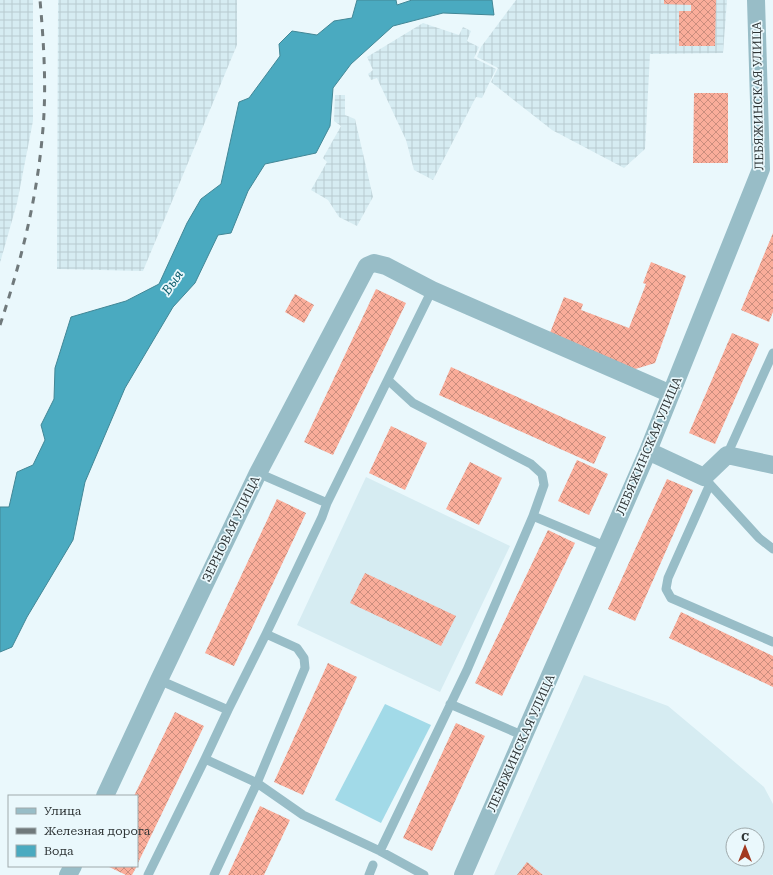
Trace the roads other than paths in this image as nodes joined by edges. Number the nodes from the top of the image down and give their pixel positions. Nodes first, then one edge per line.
1 (756, 0) edge
2 (432, 290) junction
3 (773, 353) edge
4 (388, 380) junction
5 (671, 394) junction
6 (648, 451) junction
7 (727, 455) junction
8 (773, 465) edge
9 (258, 473) junction
10 (707, 481) junction
11 (327, 503) junction
12 (533, 516) junction
13 (607, 547) junction
14 (773, 549) edge
15 (266, 634) junction
16 (773, 642) edge
17 (159, 680) junction
18 (450, 704) junction
19 (228, 710) junction
20 (524, 736) junction
21 (205, 759) junction
22 (257, 783) junction
23 (105, 795) edge
24 (380, 851) junction
25 (373, 865) dead end
26 (148, 875) edge
27 (214, 875) edge
28 (369, 875) edge
29 (424, 875) edge
30 (463, 875) edge

1 - 5 street, ЛЕБЯЖИНСКАЯ УЛИЦА
2 - 4 lane
2 - 5 street
2 - 9 street, ЗЕРНОВАЯ УЛИЦА
3 - 7 lane
4 - 11 lane
4 - 12 lane
5 - 6 street, ЛЕБЯЖИНСКАЯ УЛИЦА
6 - 10 street
6 - 13 street, ЛЕБЯЖИНСКАЯ УЛИЦА
7 - 8 street
7 - 10 street
9 - 11 lane
9 - 17 street, ЗЕРНОВАЯ УЛИЦА
10 - 14 lane
10 - 16 lane
11 - 15 lane
12 - 13 lane
12 - 18 lane
13 - 20 street, ЛЕБЯЖИНСКАЯ УЛИЦА
15 - 19 lane
15 - 22 lane
17 - 19 lane
17 - 23 street, ЗЕРНОВАЯ УЛИЦА
18 - 20 lane
18 - 24 lane
19 - 21 lane
20 - 30 street, ЛЕБЯЖИНСКАЯ УЛИЦА
21 - 22 lane
21 - 26 lane
22 - 24 lane
22 - 27 lane
24 - 29 lane
25 - 28 lane

